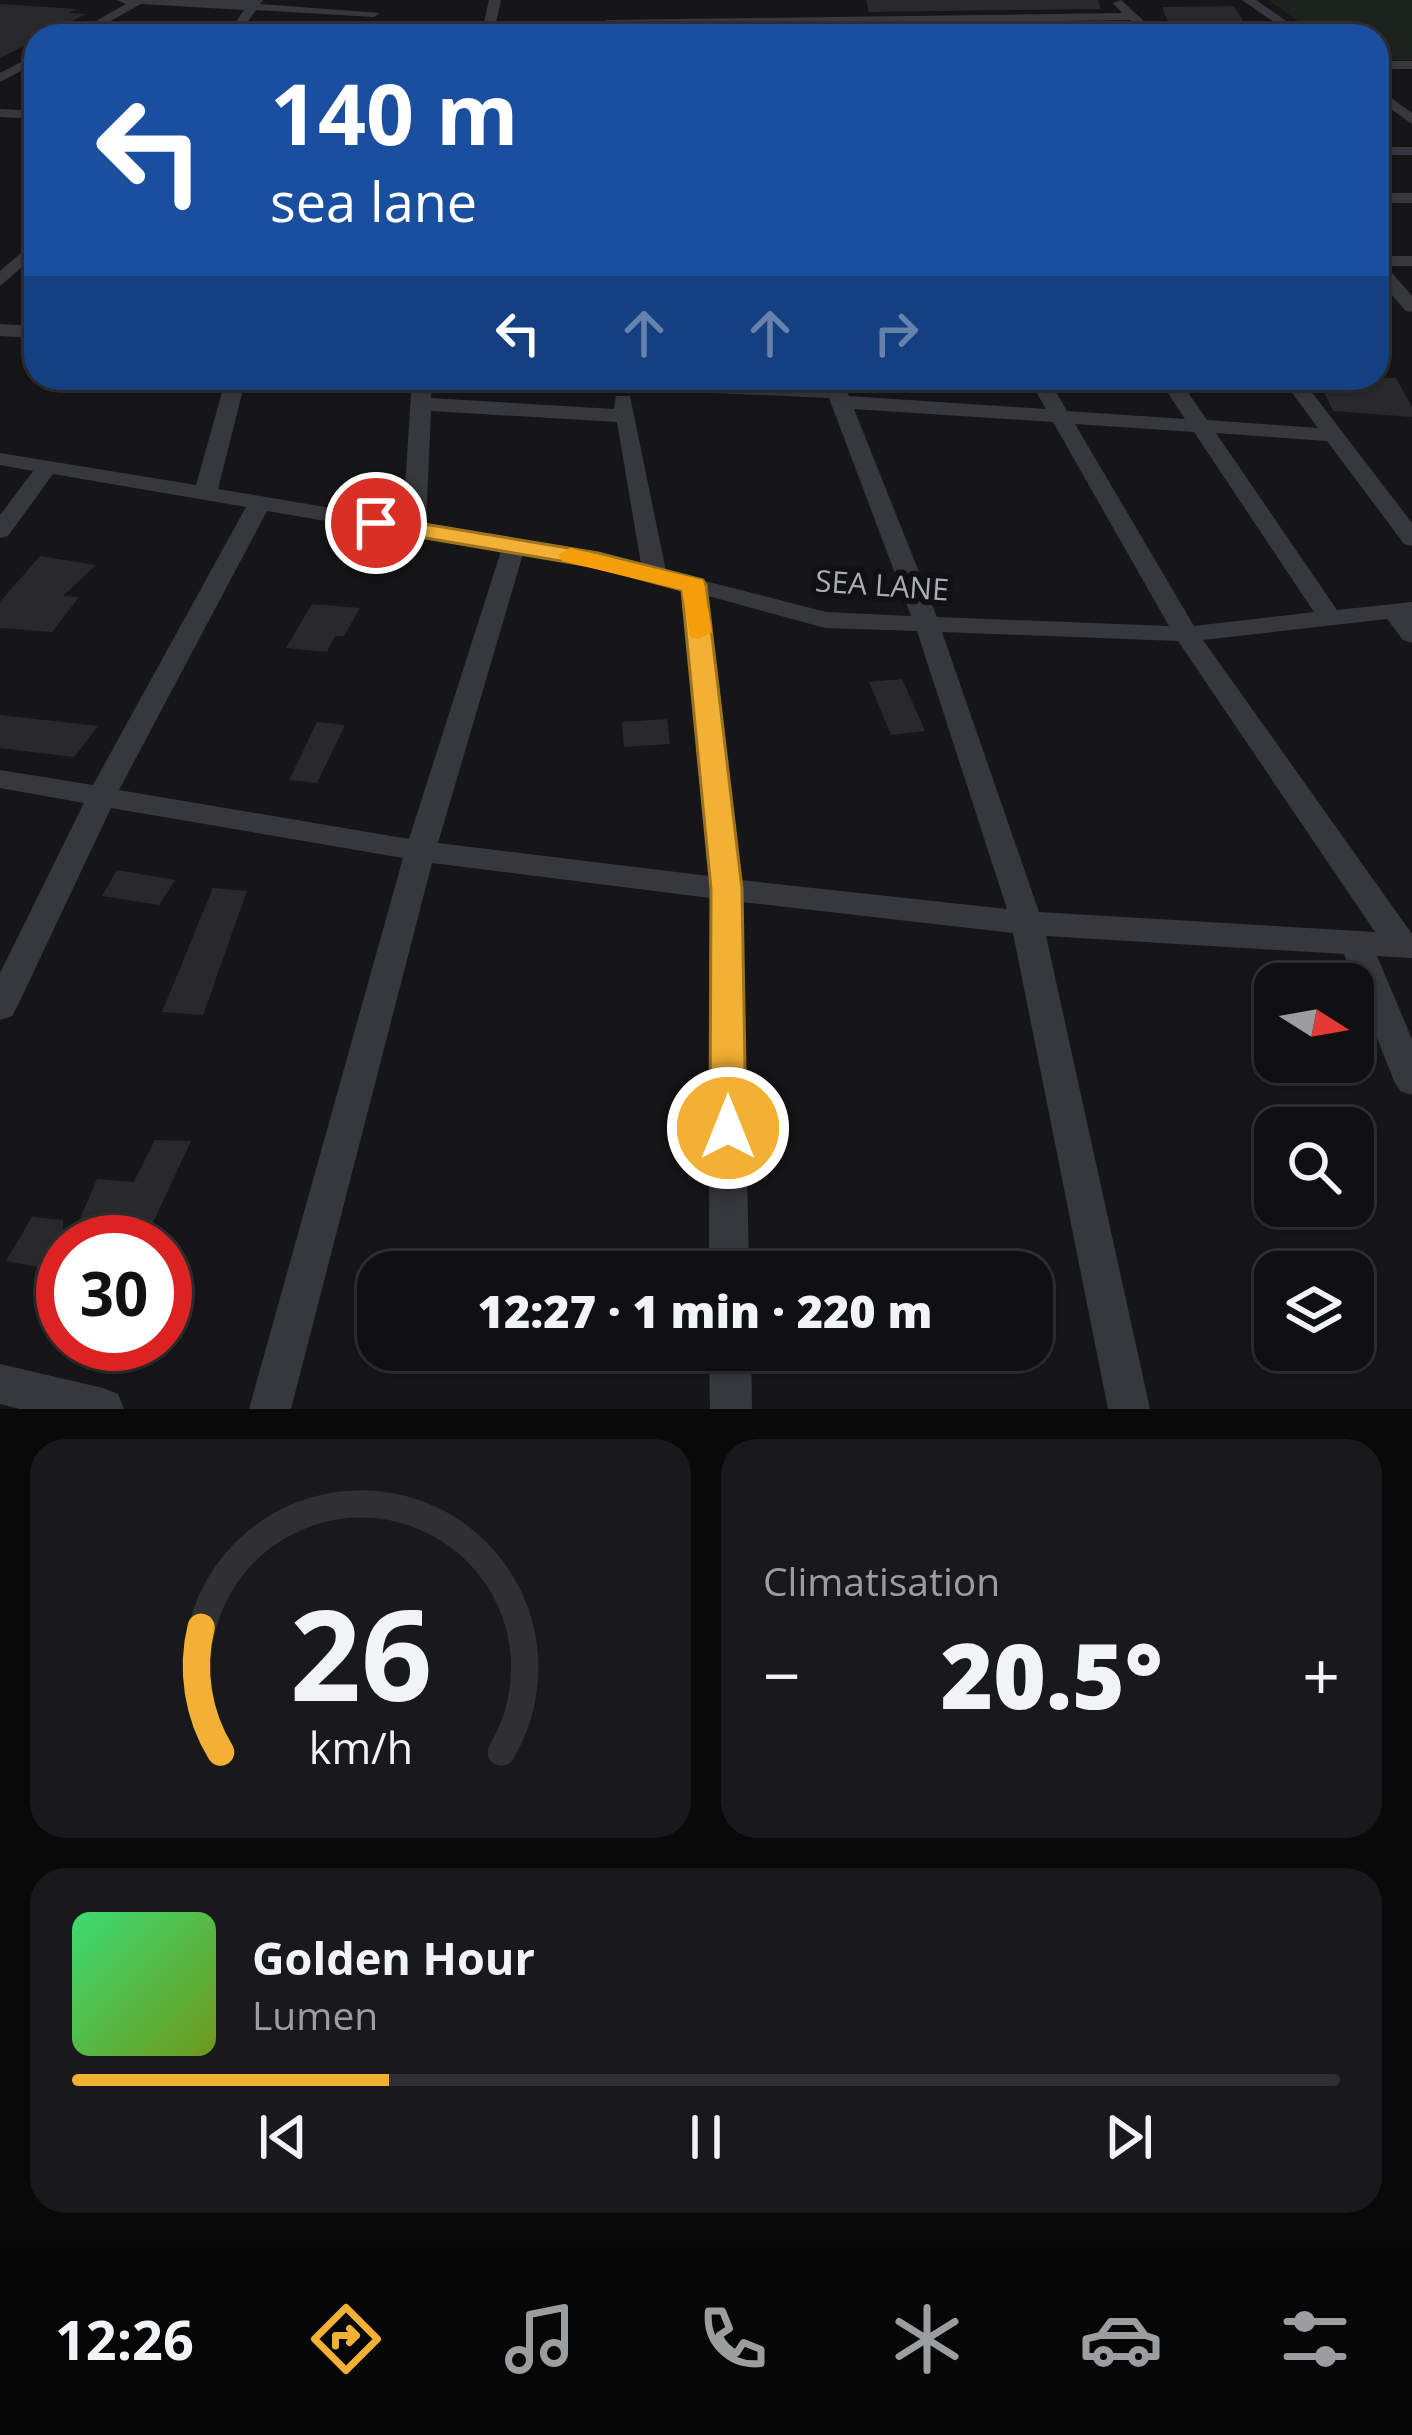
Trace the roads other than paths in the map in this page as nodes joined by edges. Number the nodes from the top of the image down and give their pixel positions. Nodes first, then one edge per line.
1 (123, 0) edge
2 (847, 0) edge
3 (924, 0) edge
4 (998, 0) edge
5 (1116, 0) edge
6 (1248, 0) edge
7 (139, 1) edge
8 (255, 3) edge
9 (374, 12) edge
10 (1132, 16) junction
11 (1012, 17) junction
12 (936, 19) junction
13 (855, 21) junction
14 (97, 24) edge
15 (812, 24) edge
16 (857, 24) edge
17 (939, 24) edge
18 (1018, 24) edge
19 (1141, 24) edge
20 (1284, 24) edge
21 (24, 257) edge
22 (1389, 279) edge
23 (1, 280) edge
24 (1412, 307) edge
25 (233, 390) edge
26 (422, 390) edge
27 (622, 390) edge
28 (1045, 390) edge
29 (1175, 390) edge
30 (1300, 390) edge
31 (837, 391) edge
32 (422, 404) junction
33 (1058, 414) junction
34 (626, 416) junction
35 (1198, 428) junction
36 (1336, 435) junction
37 (0, 459) edge
38 (46, 467) junction
39 (205, 495) junction
40 (259, 504) junction
41 (0, 530) edge
42 (414, 530) junction
43 (1412, 539) edge
44 (514, 546) junction
45 (655, 575) junction
46 (694, 585) junction
47 (1403, 610) edge
48 (1330, 618) junction
49 (927, 624) junction
50 (1186, 634) junction
51 (1412, 635) edge
52 (0, 779) edge
53 (101, 797) junction
54 (420, 851) junction
55 (726, 889) junction
56 (1028, 923) junction
57 (1356, 943) junction
58 (1407, 946) edge
59 (0, 1007) edge
60 (1412, 1081) edge
61 (729, 1251) edge
62 (730, 1371) edge
63 (0, 1384) edge
64 (103, 1409) edge
65 (270, 1409) edge
66 (730, 1409) edge
67 (1129, 1409) edge

1 - 7 street
2 - 13 street
3 - 12 street
4 - 11 street
5 - 10 street
6 - 20 street
7 - 8 street
7 - 14 street
8 - 9 street
10 - 11 street
10 - 19 street
11 - 12 street
11 - 18 street
12 - 13 street
12 - 17 street
13 - 15 street
13 - 16 street
21 - 23 street
22 - 24 street
25 - 39 street
26 - 32 street
27 - 34 street
28 - 33 street
29 - 35 street
30 - 36 street
31 - 33 street
31 - 49 street
32 - 34 street
32 - 42 street
33 - 35 street
33 - 50 street
34 - 45 street
35 - 36 street
35 - 48 street
36 - 43 street
37 - 38 street, SEA LANE
38 - 39 street, SEA LANE
38 - 41 street
39 - 40 street, SEA LANE
40 - 42 street, SEA LANE
40 - 53 street
42 - 44 street, SEA LANE
44 - 45 street, SEA LANE
44 - 54 street
45 - 46 street, SEA LANE
46 - 49 street, SEA LANE
46 - 55 street
47 - 48 street, SEA LANE
47 - 51 street
48 - 50 street, SEA LANE
49 - 50 street, SEA LANE
49 - 56 street
50 - 58 street
52 - 53 street
53 - 54 street
53 - 59 street
54 - 55 street
54 - 65 street
55 - 56 street
55 - 61 street
56 - 57 street
56 - 67 street
57 - 58 street
57 - 60 street
62 - 66 street
63 - 64 street

